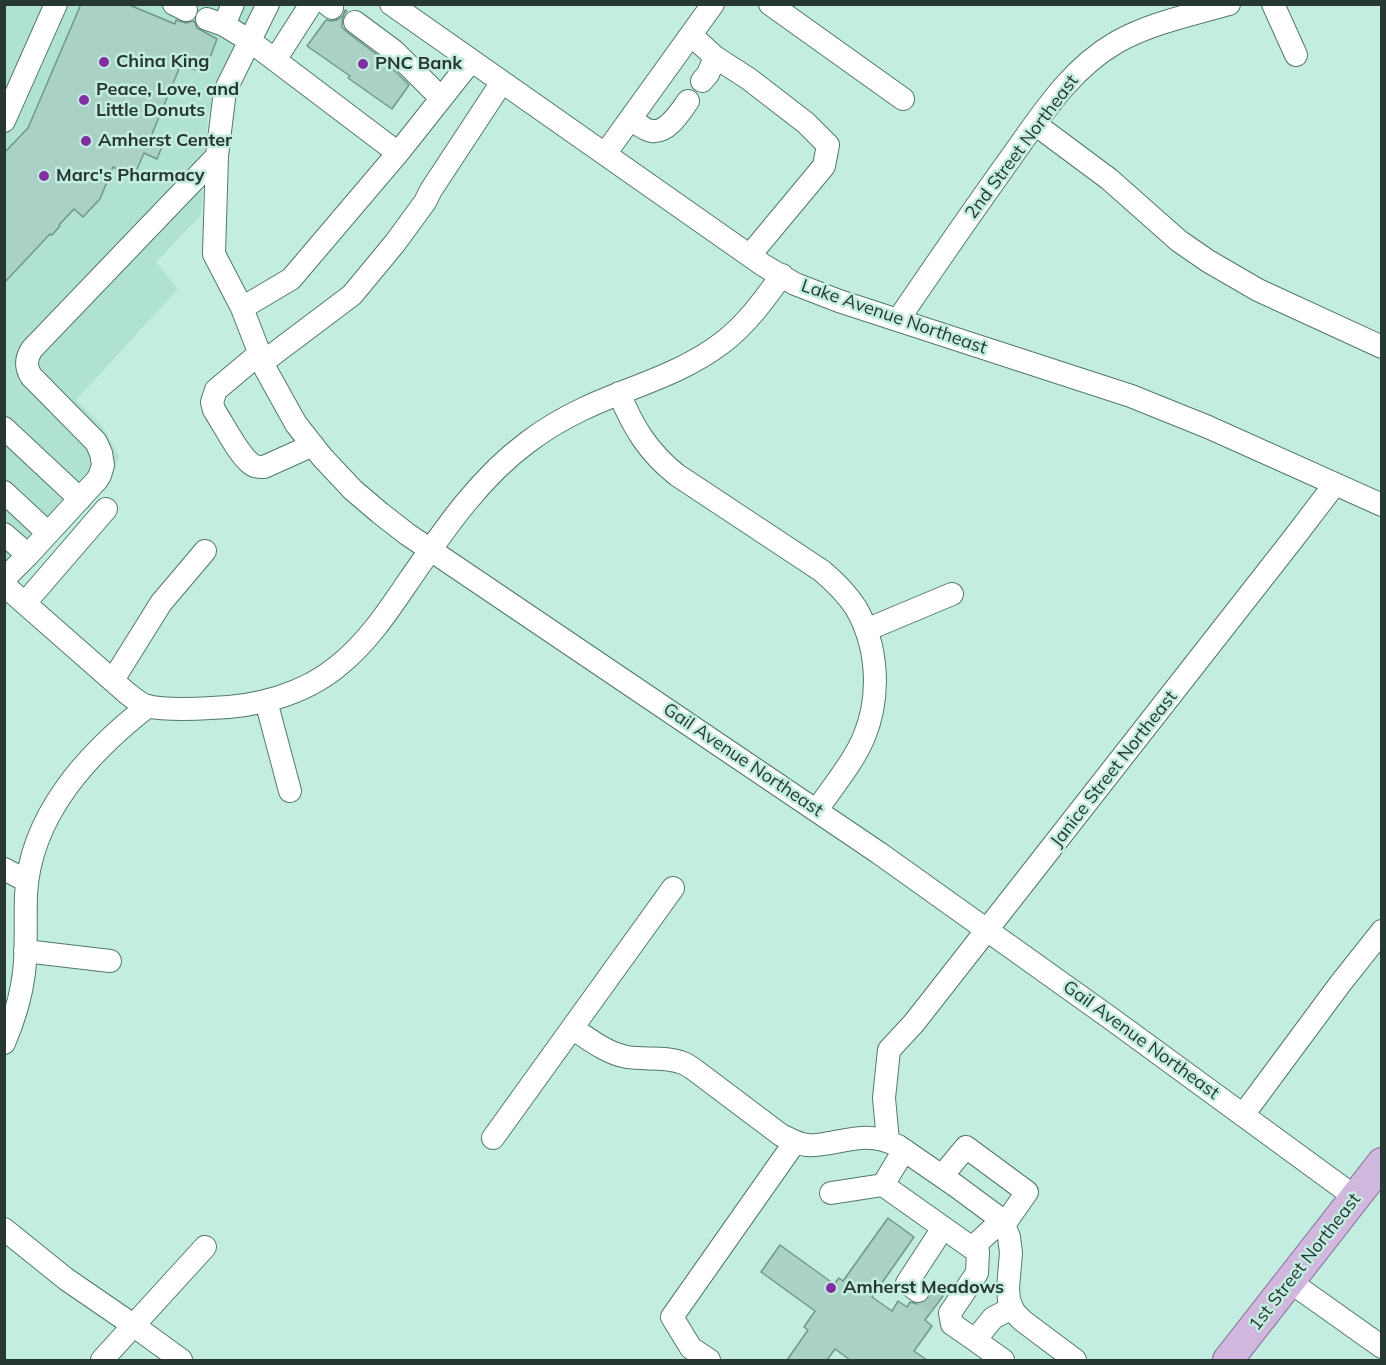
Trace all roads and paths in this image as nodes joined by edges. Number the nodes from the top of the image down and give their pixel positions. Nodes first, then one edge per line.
1 (56, 4) edge
2 (233, 4) edge
3 (268, 4) edge
4 (391, 4) edge
5 (713, 4) edge
6 (770, 4) edge
7 (1229, 4) edge
8 (1273, 4) edge
9 (323, 6) edge
10 (1180, 11) edge
11 (355, 22) dead end
12 (691, 35) junction
13 (250, 41) junction
14 (1296, 55) dead end
15 (715, 57) junction
16 (275, 60) junction
17 (471, 61) junction
18 (702, 81) dead end
19 (501, 82) junction
20 (441, 98) junction
21 (903, 99) dead end
22 (688, 101) dead end
23 (631, 118) junction
24 (4, 121) edge
25 (1035, 124) junction
26 (398, 153) junction
27 (605, 154) junction
28 (217, 156) junction
29 (750, 255) junction
30 (782, 275) junction
31 (242, 308) junction
32 (898, 320) junction
33 (1382, 347) edge
34 (261, 358) junction
35 (619, 393) junction
36 (4, 428) edge
37 (313, 445) junction
38 (1335, 484) junction
39 (4, 492) edge
40 (80, 499) junction
41 (1382, 505) edge
42 (106, 508) dead end
43 (48, 533) junction
44 (4, 534) edge
45 (430, 550) junction
46 (205, 551) dead end
47 (28, 555) junction
48 (4, 579) edge
49 (4, 585) edge
50 (952, 594) dead end
51 (26, 603) junction
52 (866, 630) junction
53 (113, 680) junction
54 (266, 701) junction
55 (148, 706) junction
56 (290, 791) dead end
57 (817, 810) junction
58 (4, 869) edge
59 (27, 881) junction
60 (673, 888) dead end
61 (987, 930) junction
62 (1382, 932) edge
63 (25, 951) junction
64 (110, 961) dead end
65 (572, 1028) junction
66 (4, 1043) edge
67 (1243, 1115) junction
68 (493, 1138) dead end
69 (795, 1142) junction
70 (896, 1146) junction
71 (1382, 1163) edge
72 (942, 1176) junction
73 (883, 1185) junction
74 (831, 1193) dead end
75 (1355, 1197) junction
76 (1003, 1222) junction
77 (943, 1228) junction
78 (4, 1229) edge
79 (205, 1247) dead end
80 (972, 1248) junction
81 (1289, 1281) junction
82 (918, 1291) dead end
83 (1012, 1308) junction
84 (133, 1325) junction
85 (975, 1340) junction
86 (1382, 1347) edge
87 (102, 1360) edge
88 (180, 1360) edge
89 (709, 1360) edge
90 (1003, 1360) edge
91 (1076, 1360) edge
92 (1228, 1360) edge

1 - 24 street
2 - 13 street
3 - 13 street
4 - 17 street, Lake Avenue Northeast
5 - 12 street
6 - 21 street
7 - 10 street, 2nd Street Northeast
8 - 14 street
9 - 16 street
10 - 25 street, 2nd Street Northeast
11 - 20 street
12 - 15 street
12 - 23 street
13 - 16 street
13 - 28 street
15 - 18 street
15 - 29 street
16 - 26 street
17 - 19 street, Lake Avenue Northeast
17 - 20 street
19 - 27 street, Lake Avenue Northeast
19 - 34 street
20 - 26 street
22 - 23 street
23 - 27 street
25 - 32 street, 2nd Street Northeast
25 - 33 street
26 - 31 street
27 - 29 street, Lake Avenue Northeast
28 - 31 street, Gail Avenue Northeast
28 - 40 street
29 - 30 street, Lake Avenue Northeast
30 - 32 street, Lake Avenue Northeast
30 - 35 street
31 - 34 street, Gail Avenue Northeast
32 - 38 street, Lake Avenue Northeast
34 - 37 street, Gail Avenue Northeast
34 - 37 street
35 - 45 street
35 - 52 street
36 - 40 street
37 - 45 street, Gail Avenue Northeast
38 - 41 street, Lake Avenue Northeast
38 - 61 street, Janice Street Northeast
39 - 43 street
40 - 43 street
42 - 51 street
43 - 47 street
44 - 47 street
45 - 54 street
45 - 57 street, Gail Avenue Northeast
46 - 53 street
47 - 48 street
49 - 51 street
50 - 52 street
51 - 53 street
52 - 57 street
53 - 55 street
54 - 55 street
54 - 56 street
55 - 59 street
57 - 61 street, Gail Avenue Northeast
58 - 59 street
59 - 63 street
60 - 65 street
61 - 67 street, Gail Avenue Northeast
61 - 70 street, Janice Street Northeast
62 - 67 street
63 - 64 street
63 - 66 street
65 - 68 street
65 - 69 street
67 - 75 street, Gail Avenue Northeast
69 - 70 street
69 - 89 street
70 - 72 street
70 - 73 street
71 - 75 main road, 1st Street Northeast
72 - 76 street
72 - 76 street
73 - 74 street
73 - 77 street
75 - 81 main road, 1st Street Northeast
76 - 80 street
76 - 83 street
77 - 80 street
77 - 82 street
78 - 84 street
79 - 84 street
80 - 85 street
81 - 86 street
81 - 92 main road, 1st Street Northeast
83 - 85 street
83 - 91 street
84 - 87 street
84 - 88 street
85 - 90 street

